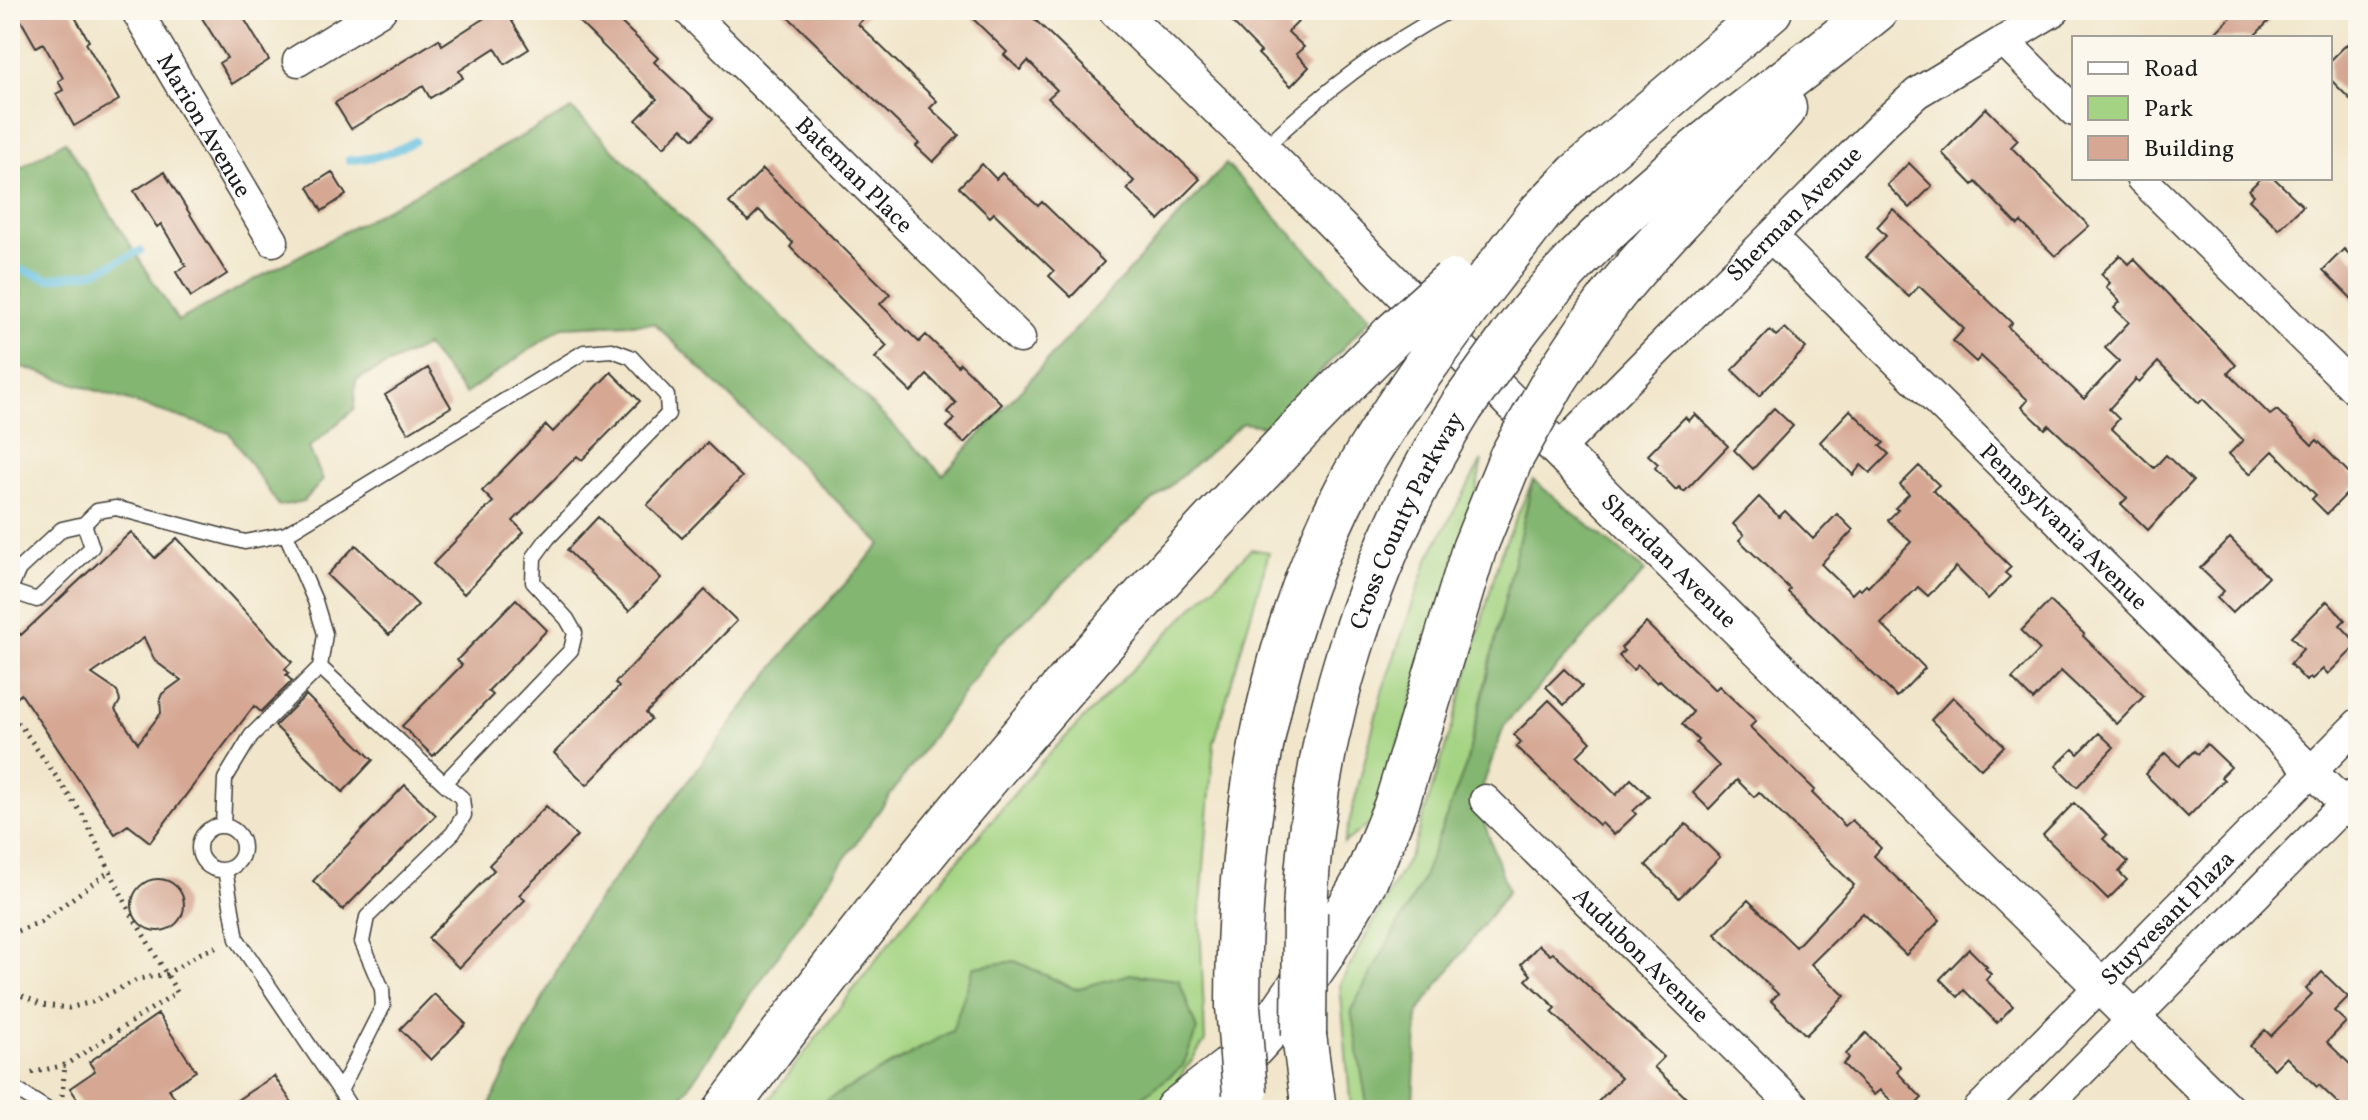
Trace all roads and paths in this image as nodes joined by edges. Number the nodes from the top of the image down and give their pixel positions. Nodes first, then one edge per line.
1 (136, 10) edge
2 (381, 10) edge
3 (688, 10) edge
4 (1117, 10) edge
5 (1450, 10) edge
6 (1770, 10) edge
7 (2055, 10) edge
8 (1864, 20) edge
9 (2004, 41) junction
10 (298, 61) dead end
11 (2072, 109) edge
12 (1262, 150) junction
13 (2143, 180) edge
14 (1771, 237) junction
15 (273, 241) dead end
16 (1462, 291) junction
17 (1020, 338) dead end
18 (2358, 392) edge
19 (1558, 450) junction
20 (84, 524) junction
21 (286, 534) junction
22 (10, 590) edge
23 (320, 667) junction
24 (10, 719) edge
25 (2358, 724) edge
26 (2310, 771) junction
27 (444, 783) junction
28 (1485, 800) dead end
29 (2354, 804) edge
30 (223, 826) junction
31 (225, 870) junction
32 (110, 871) junction
33 (10, 934) edge
34 (201, 953) dead end
35 (166, 974) junction
36 (10, 985) edge
37 (2100, 985) junction
38 (2134, 1018) junction
39 (65, 1065) junction
40 (22, 1076) dead end
41 (10, 1086) edge
42 (340, 1091) junction
43 (61, 1101) dead end
44 (1247, 1101) edge
45 (48, 1110) edge
46 (352, 1110) edge
47 (726, 1110) edge
48 (1177, 1110) edge
49 (1314, 1110) edge
50 (1798, 1110) edge
51 (1978, 1110) edge
52 (2043, 1110) edge
53 (2226, 1110) edge

1 - 15 street, Marion Avenue
2 - 10 street
3 - 17 street, Bateman Place
4 - 12 street, Sheridan Avenue
5 - 12 lane
6 - 16 highway
7 - 9 street, Sherman Avenue
8 - 48 highway, bridge
8 - 49 highway, Cross County Parkway, bridge
9 - 11 street
9 - 14 street, Sherman Avenue
12 - 19 street, Sheridan Avenue
13 - 18 street
14 - 19 street, Sherman Avenue
14 - 26 street, Pennsylvania Avenue
16 - 44 highway, bridge
16 - 47 highway, bridge
19 - 37 street, Sheridan Avenue
20 - 21 lane
20 - 22 lane
20 - 22 lane
21 - 23 lane
21 - 27 lane
23 - 27 lane
23 - 30 lane
24 - 32 path
25 - 26 street, Stuyvesant Plaza
26 - 29 street, Pennsylvania Avenue
26 - 37 street, Stuyvesant Plaza
27 - 42 lane
28 - 50 street, Audubon Avenue
29 - 38 street, Stuyvesant Plaza
30 - 31 lane
30 - 31 lane
31 - 42 lane
32 - 33 path
32 - 35 path
34 - 35 path
35 - 36 path
35 - 39 path
37 - 38 street, Sheridan Avenue
37 - 51 street, Stuyvesant Plaza
38 - 52 street, Stuyvesant Plaza
38 - 53 street, Sheridan Avenue
39 - 40 path
39 - 43 path
41 - 45 lane
42 - 46 lane

